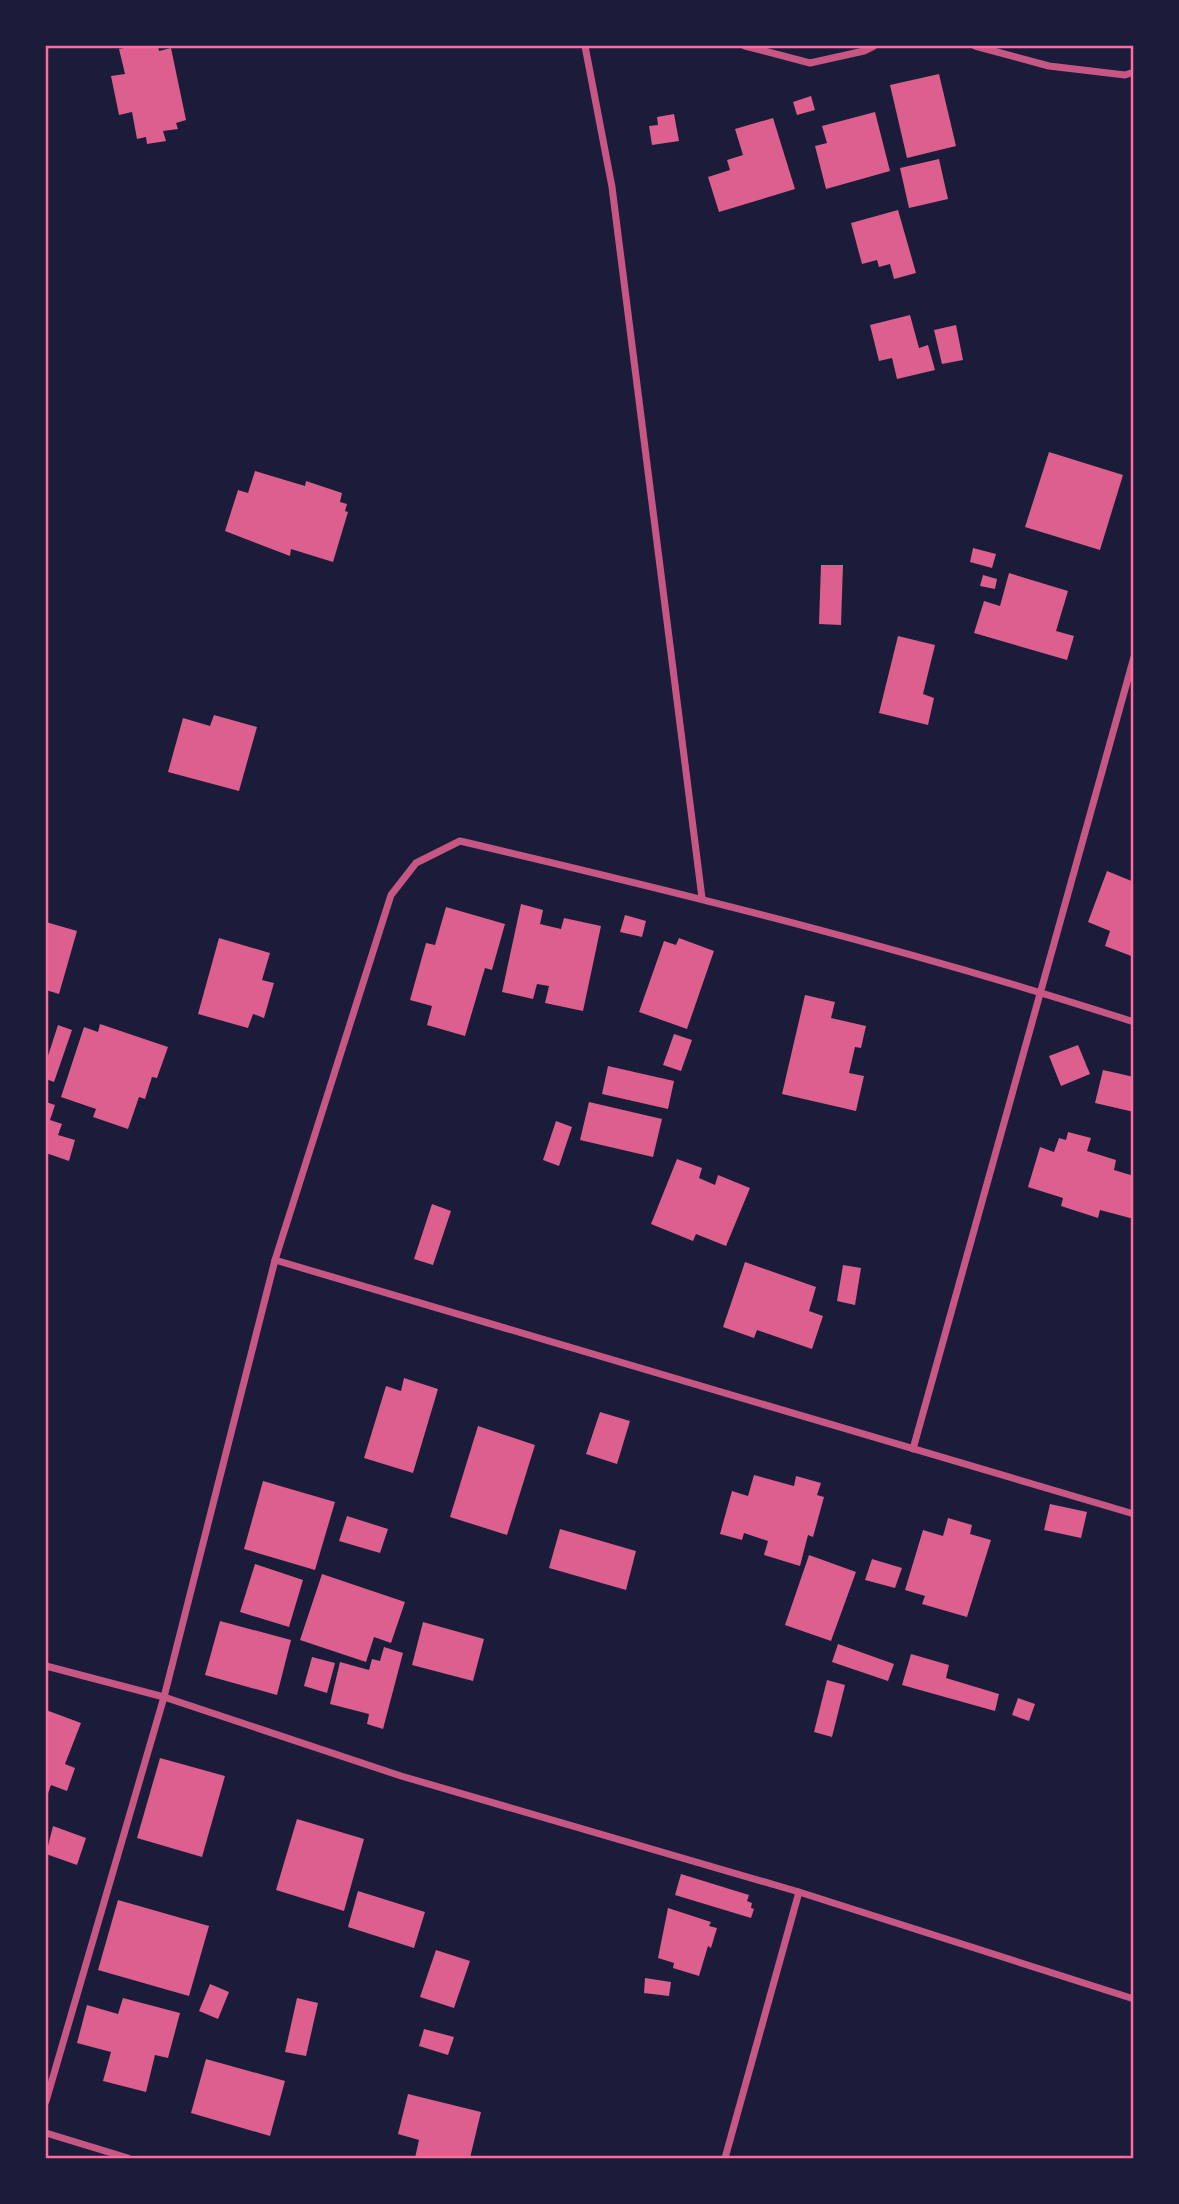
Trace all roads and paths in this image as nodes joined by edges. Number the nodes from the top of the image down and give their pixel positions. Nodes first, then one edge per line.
1 (585, 46) edge
2 (745, 46) edge
3 (874, 46) edge
4 (975, 46) edge
5 (1133, 72) edge
6 (1133, 657) edge
7 (702, 898) junction
8 (1039, 991) junction
9 (1133, 1022) edge
10 (275, 1260) junction
11 (914, 1449) junction
12 (1133, 1514) edge
13 (46, 1666) edge
14 (164, 1697) junction
15 (799, 1892) junction
16 (1133, 1999) edge
17 (46, 2101) edge
18 (46, 2133) edge
19 (128, 2158) edge
20 (724, 2158) edge

1 - 7 street
2 - 3 street
4 - 5 street
6 - 8 street
7 - 8 street
7 - 10 street
8 - 9 street
8 - 11 street
10 - 11 street
10 - 14 street
11 - 12 street
13 - 14 street
14 - 15 street
14 - 17 street
15 - 16 street
15 - 20 street
18 - 19 street

